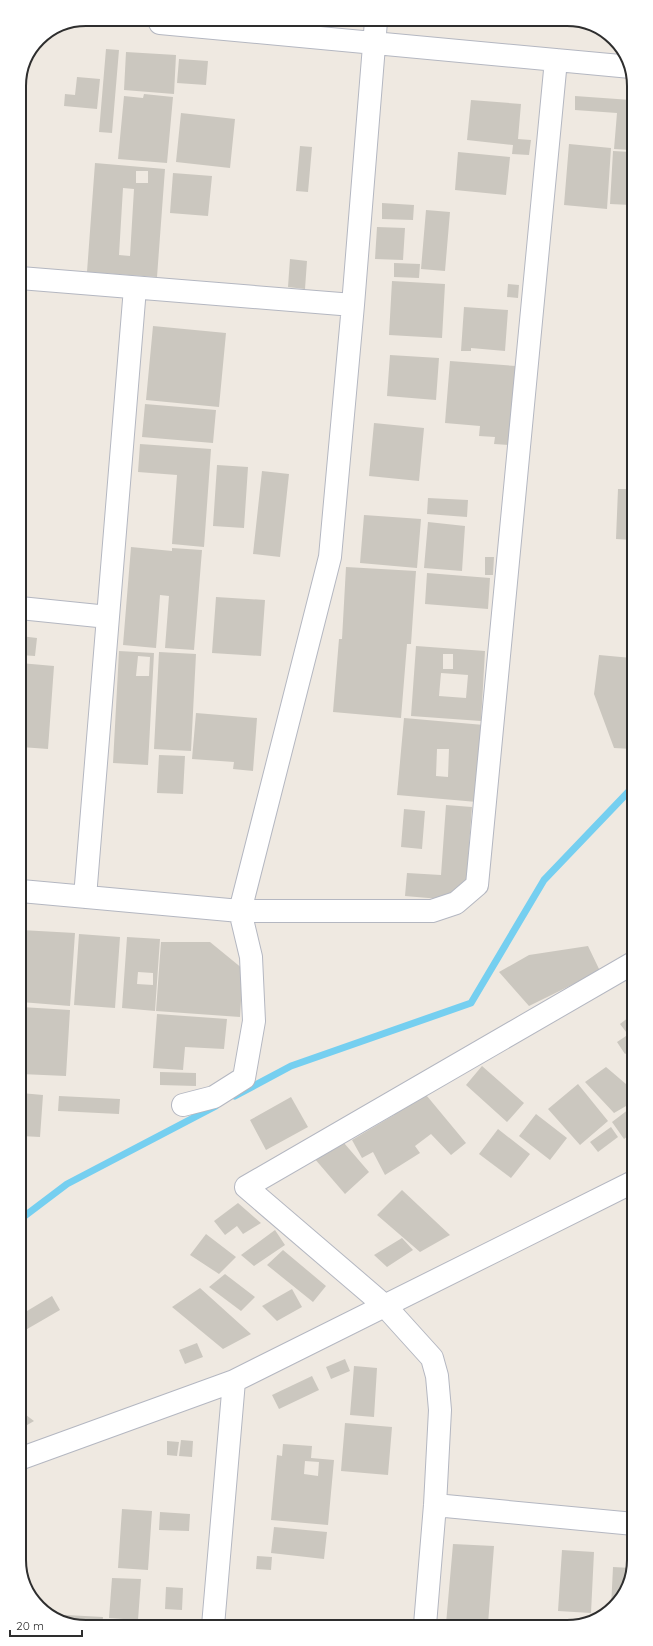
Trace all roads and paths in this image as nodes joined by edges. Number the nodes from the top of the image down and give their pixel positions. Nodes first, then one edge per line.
1 (199, 26) edge
2 (376, 26) edge
3 (374, 43) junction
4 (556, 60) junction
5 (624, 66) edge
6 (26, 279) edge
7 (135, 288) junction
8 (353, 305) junction
9 (26, 609) edge
10 (108, 617) junction
11 (26, 891) edge
12 (85, 897) junction
13 (240, 911) junction
14 (627, 966) edge
15 (183, 1105) dead end
16 (627, 1185) edge
17 (386, 1306) junction
18 (234, 1381) junction
19 (26, 1457) edge
20 (435, 1505) junction
21 (627, 1523) edge
22 (214, 1620) edge
23 (425, 1620) edge

1 - 3 street
2 - 3 street
3 - 4 street
3 - 8 street
4 - 5 street
4 - 13 street
6 - 7 street
7 - 8 street
7 - 10 street
8 - 13 street
9 - 10 street
10 - 12 street
11 - 12 street
12 - 13 street
13 - 15 street
14 - 17 street
16 - 17 street
17 - 18 street
17 - 20 street
18 - 19 street
18 - 22 street
20 - 21 street
20 - 23 street

